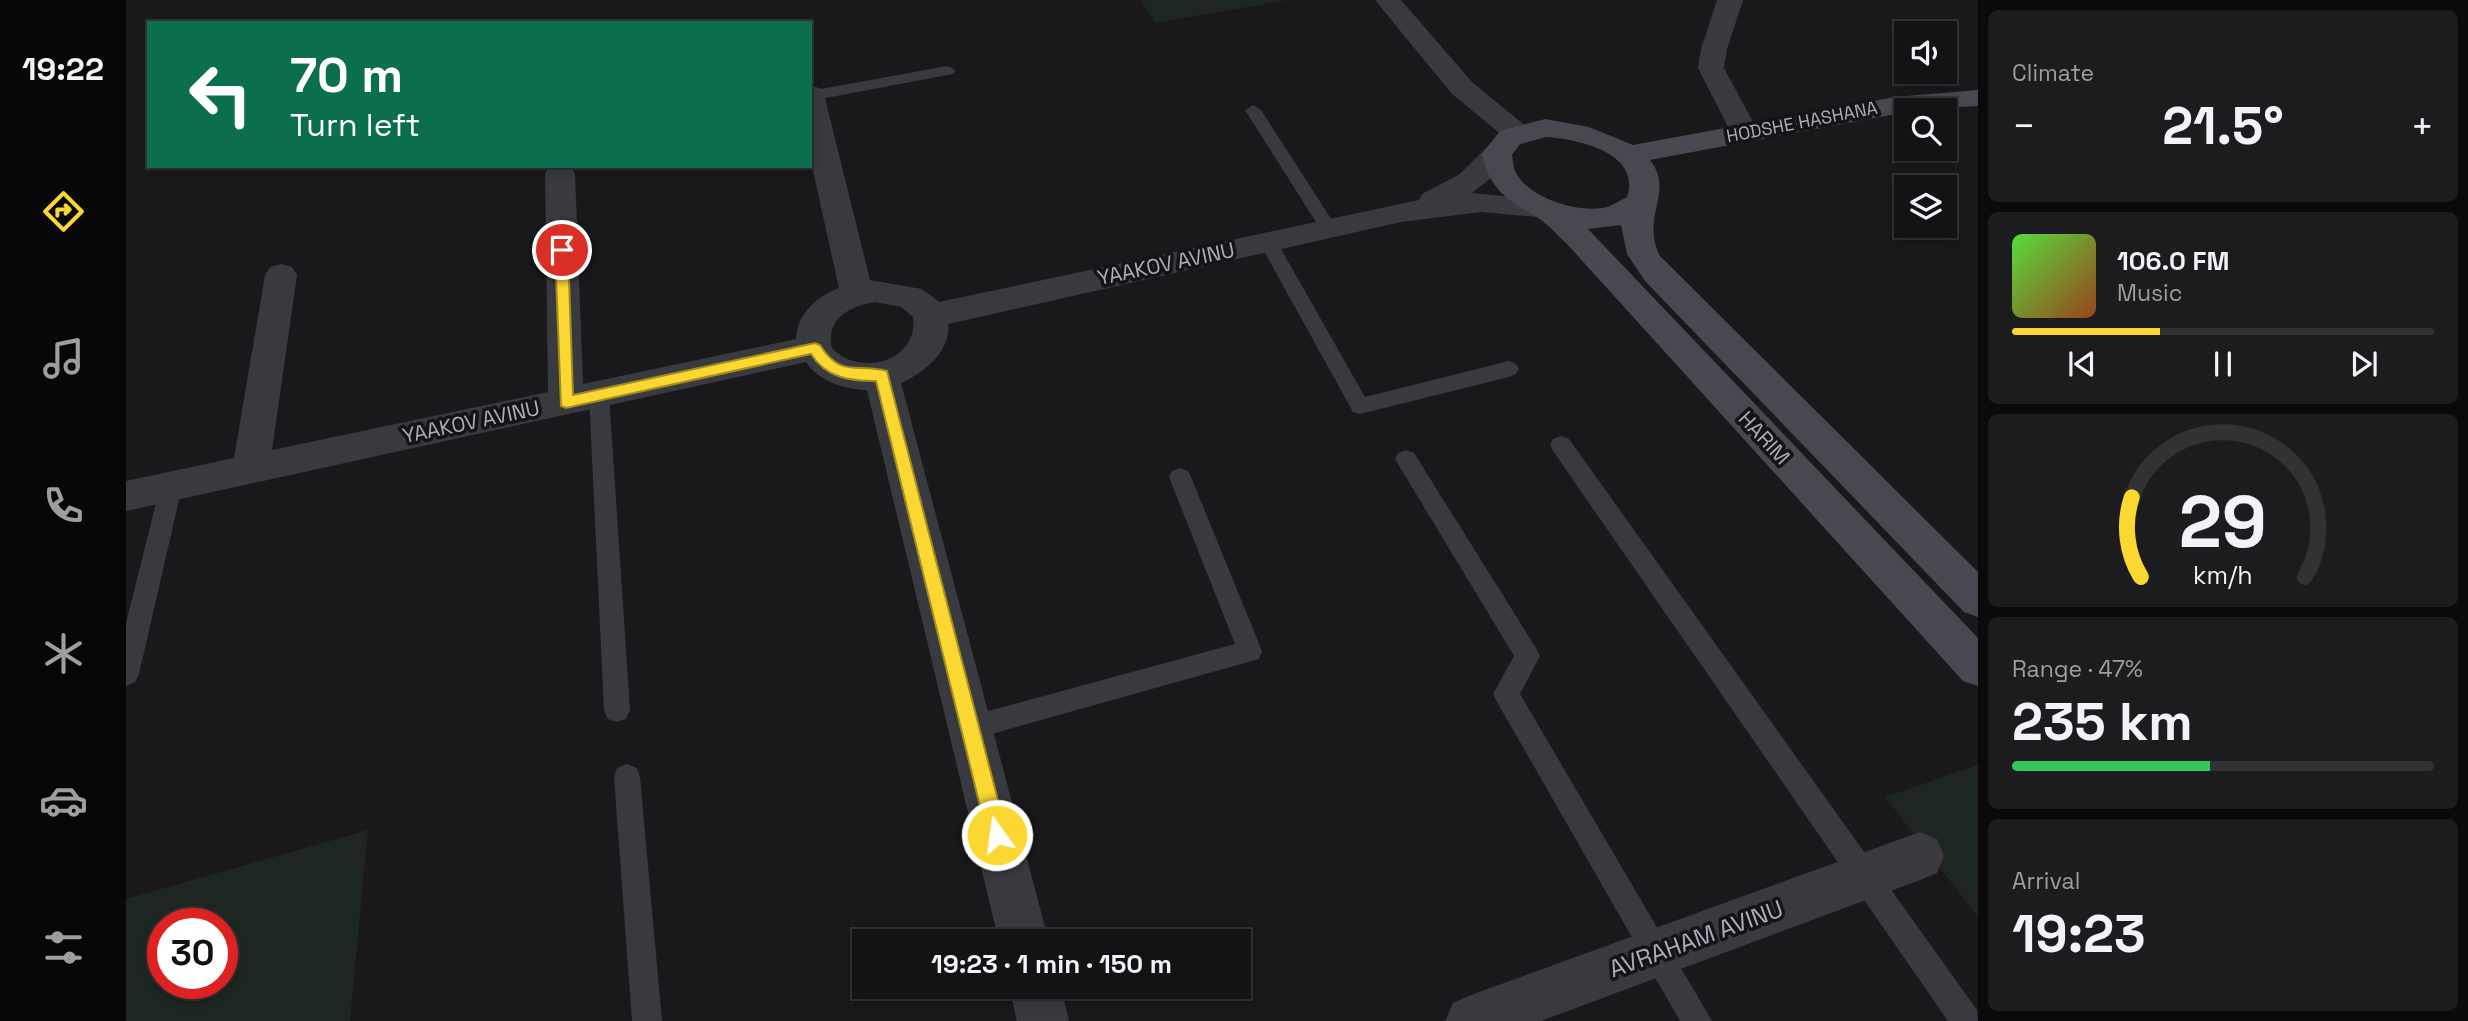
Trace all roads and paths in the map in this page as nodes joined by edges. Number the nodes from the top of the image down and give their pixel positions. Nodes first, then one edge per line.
1 (1388, 0) edge
2 (1731, 0) edge
3 (947, 71) dead end
4 (812, 95) edge
5 (1978, 98) edge
6 (812, 99) edge
7 (1253, 110) dead end
8 (1745, 133) junction
9 (1509, 142) junction
10 (1628, 155) junction
11 (560, 173) dead end
12 (1644, 196) junction
13 (1543, 209) junction
14 (1401, 212) junction
15 (1329, 229) junction
16 (1268, 242) junction
17 (281, 275) dead end
18 (857, 294) junction
19 (930, 316) junction
20 (815, 348) junction
21 (1508, 369) dead end
22 (881, 375) junction
23 (582, 399) junction
24 (1561, 445) dead end
25 (1406, 459) dead end
26 (251, 469) junction
27 (1180, 477) dead end
28 (171, 487) junction
29 (126, 496) edge
30 (1978, 599) edge
31 (1978, 667) edge
32 (126, 674) edge
33 (617, 710) dead end
34 (970, 728) junction
35 (627, 777) dead end
36 (1920, 856) dead end
37 (1866, 876) junction
38 (1021, 929) edge
39 (1658, 953) junction
40 (1038, 999) edge
41 (647, 1021) edge
42 (1044, 1021) edge
43 (1471, 1021) edge
44 (1697, 1021) edge
45 (1966, 1021) edge

1 - 9 street
2 - 8 street
3 - 4 lane
5 - 8 street, HODSHE HASHANA
6 - 18 street
7 - 15 lane
8 - 10 street, HODSHE HASHANA
9 - 10 street
9 - 13 street
9 - 14 street, YAAKOV AVINU
10 - 12 street
11 - 23 street
12 - 13 street
12 - 30 street, HARIM
13 - 14 street, YAAKOV AVINU
13 - 31 street, HARIM
14 - 15 street, YAAKOV AVINU
15 - 16 street, YAAKOV AVINU
16 - 19 street, YAAKOV AVINU
16 - 21 lane
17 - 26 street
18 - 19 street
18 - 20 street
19 - 22 street
20 - 22 street
20 - 23 street, YAAKOV AVINU
22 - 34 street
23 - 26 street, YAAKOV AVINU
23 - 33 lane
24 - 37 lane
25 - 39 lane
26 - 28 street, YAAKOV AVINU
27 - 34 lane
28 - 29 street, YAAKOV AVINU
28 - 32 lane
34 - 38 street
35 - 41 lane
36 - 37 street, AVRAHAM AVINU
37 - 39 street, AVRAHAM AVINU
37 - 45 lane
39 - 43 street, AVRAHAM AVINU
39 - 44 lane
40 - 42 street

